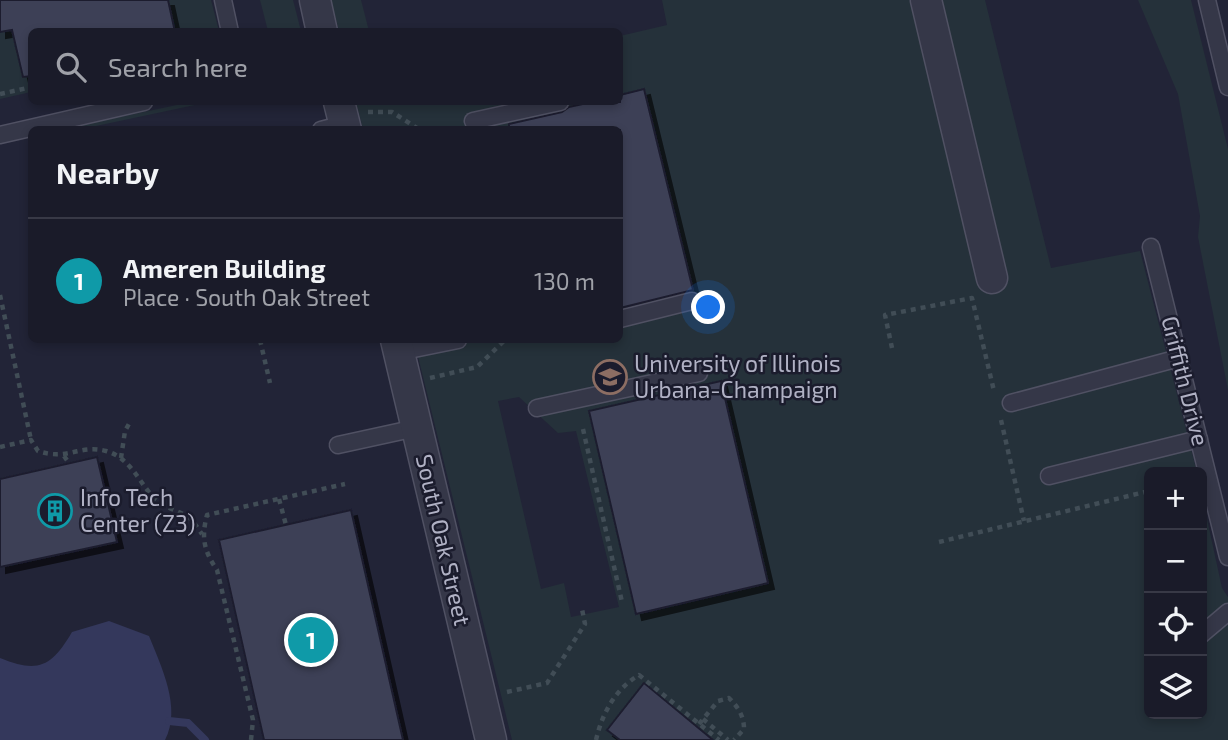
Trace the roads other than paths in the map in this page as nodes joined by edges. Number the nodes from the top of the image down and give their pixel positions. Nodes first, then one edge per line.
1 (223, 0) edge
2 (315, 0) edge
3 (926, 0) edge
4 (1207, 0) edge
5 (229, 28) edge
6 (322, 28) edge
7 (1228, 86) edge
8 (131, 105) edge
9 (546, 105) edge
10 (472, 121) dead end
11 (39, 126) edge
12 (28, 129) edge
13 (0, 135) edge
14 (1151, 247) dead end
15 (992, 278) dead end
16 (692, 301) dead end
17 (623, 318) edge
18 (428, 343) edge
19 (397, 346) edge
20 (1179, 358) junction
21 (699, 373) dead end
22 (1004, 403) road end
23 (537, 408) dead end
24 (416, 428) junction
25 (1199, 439) junction
26 (338, 445) dead end
27 (1049, 476) dead end
28 (1228, 556) edge
29 (1228, 612) edge
30 (1207, 631) edge
31 (491, 740) edge

1 - 5 lane
2 - 6 street
3 - 15 street
4 - 7 lane
8 - 11 lane
9 - 10 lane
12 - 13 lane
14 - 20 lane, Griffith Drive
16 - 17 lane
18 - 19 lane
19 - 24 street, South Oak Street
20 - 22 lane
20 - 25 lane, Griffith Drive
21 - 23 lane
24 - 26 lane
24 - 31 street, South Oak Street
25 - 27 lane
25 - 28 lane, Griffith Drive
29 - 30 lane

